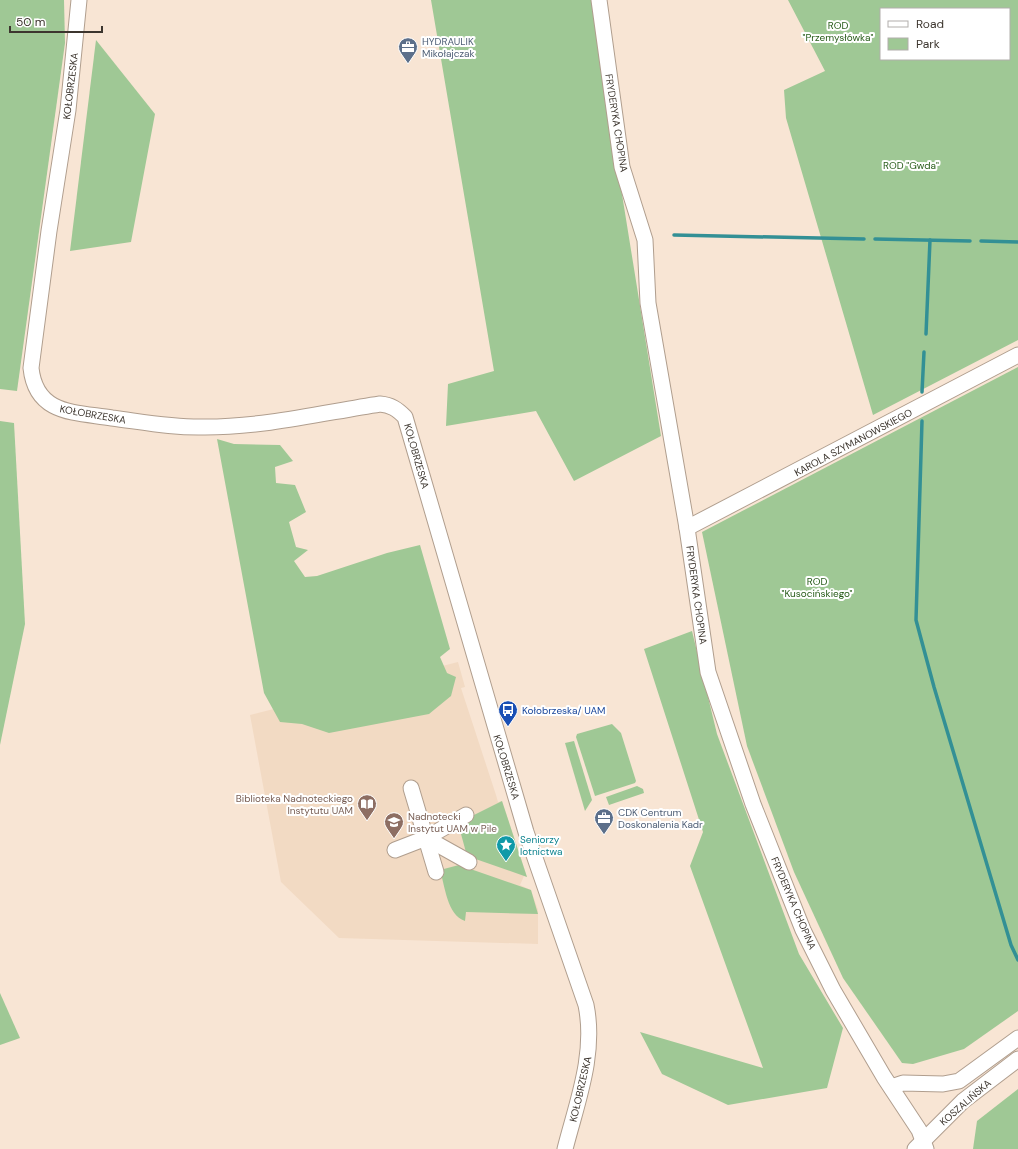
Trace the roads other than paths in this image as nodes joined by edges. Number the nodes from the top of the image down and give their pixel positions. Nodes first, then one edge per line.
1 (79, 0) edge
2 (599, 0) edge
3 (1018, 355) edge
4 (687, 528) junction
5 (411, 788) dead end
6 (466, 816) dead end
7 (426, 838) junction
8 (395, 850) dead end
9 (469, 862) dead end
10 (436, 872) dead end
11 (1018, 1038) edge
12 (1018, 1059) edge
13 (891, 1087) junction
14 (921, 1146) edge
15 (565, 1149) edge

1 - 15 street, KOŁOBRZESKA
2 - 4 street, FRYDERYKA CHOPINA
3 - 4 street, KAROLA SZYMANOWSKIEGO
4 - 13 street, FRYDERYKA CHOPINA
5 - 7 street
6 - 7 street
7 - 8 street
7 - 9 street
7 - 10 street
11 - 13 street
12 - 14 street, KOSZALIŃSKA
13 - 14 street, FRYDERYKA CHOPINA

